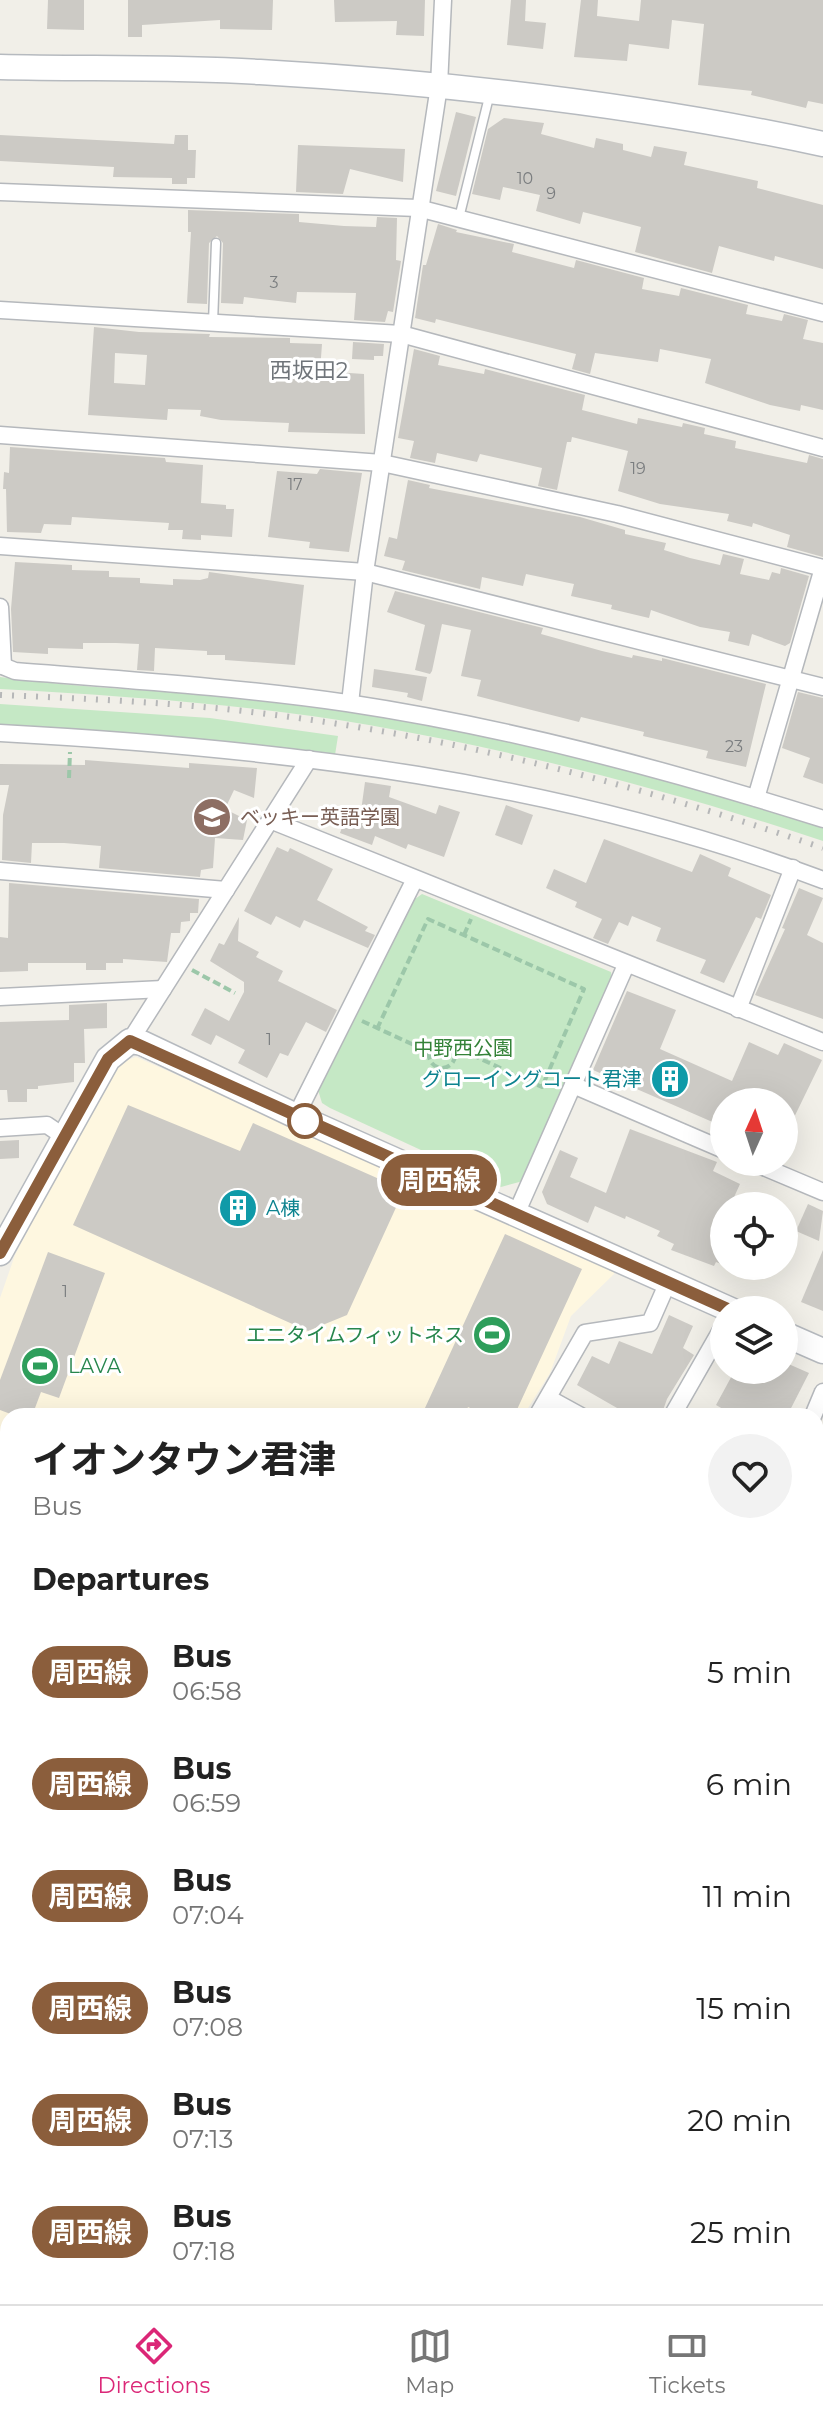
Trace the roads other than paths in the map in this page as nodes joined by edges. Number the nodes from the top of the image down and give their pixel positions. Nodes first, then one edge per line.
1 (443, 0) edge
2 (0, 67) edge
3 (439, 86) junction
4 (491, 92) junction
5 (823, 144) edge
6 (0, 192) edge
7 (418, 208) junction
8 (459, 218) junction
9 (216, 243) dead end
10 (0, 310) edge
11 (823, 313) edge
12 (213, 323) junction
13 (401, 334) junction
14 (0, 435) edge
15 (823, 448) edge
16 (382, 463) junction
17 (0, 546) edge
18 (823, 568) edge
19 (365, 572) junction
20 (0, 607) edge
21 (2, 665) edge
22 (790, 677) junction
23 (823, 687) edge
24 (350, 703) junction
25 (0, 733) edge
26 (309, 759) junction
27 (756, 798) junction
28 (823, 819) edge
29 (270, 820) junction
30 (793, 868) junction
31 (0, 871) edge
32 (415, 879) junction
33 (823, 880) edge
34 (226, 890) junction
35 (626, 965) junction
36 (163, 989) junction
37 (0, 997) edge
38 (738, 1009) junction
39 (130, 1041) junction
40 (823, 1042) edge
41 (573, 1085) junction
42 (296, 1116) junction
43 (0, 1128) edge
44 (66, 1138) junction
45 (710, 1144) edge
46 (785, 1176) edge
47 (823, 1192) edge
48 (516, 1214) junction
49 (1, 1256) edge
50 (668, 1282) junction
51 (710, 1301) edge
52 (798, 1340) edge
53 (710, 1350) edge
54 (823, 1351) edge
55 (550, 1399) junction
56 (543, 1408) edge
57 (566, 1408) edge
58 (677, 1408) edge

1 - 3 street
2 - 3 street
3 - 4 street
3 - 7 street
4 - 5 street
4 - 8 lane
6 - 7 street
7 - 8 street
7 - 13 street
8 - 11 street
9 - 12 lane
10 - 12 street
12 - 13 street
13 - 15 street
13 - 16 street
14 - 16 street
16 - 18 street
16 - 19 street
17 - 19 street
18 - 22 street
19 - 22 street
19 - 24 street
20 - 21 street
21 - 24 street
22 - 23 street
22 - 27 street
24 - 27 street
25 - 26 street
26 - 29 street
26 - 30 street
27 - 28 street
29 - 32 street
29 - 34 street
30 - 33 street
30 - 38 street
31 - 34 street
32 - 35 street
32 - 42 street
34 - 36 street
35 - 38 street
35 - 41 street
36 - 37 street
36 - 39 street
38 - 40 street
39 - 42 street
39 - 44 street
41 - 45 street
41 - 48 street
42 - 48 street
43 - 44 street
44 - 49 street
46 - 47 street
48 - 50 street
50 - 51 street
50 - 55 street
52 - 54 street
53 - 58 street
55 - 56 street
55 - 57 street

